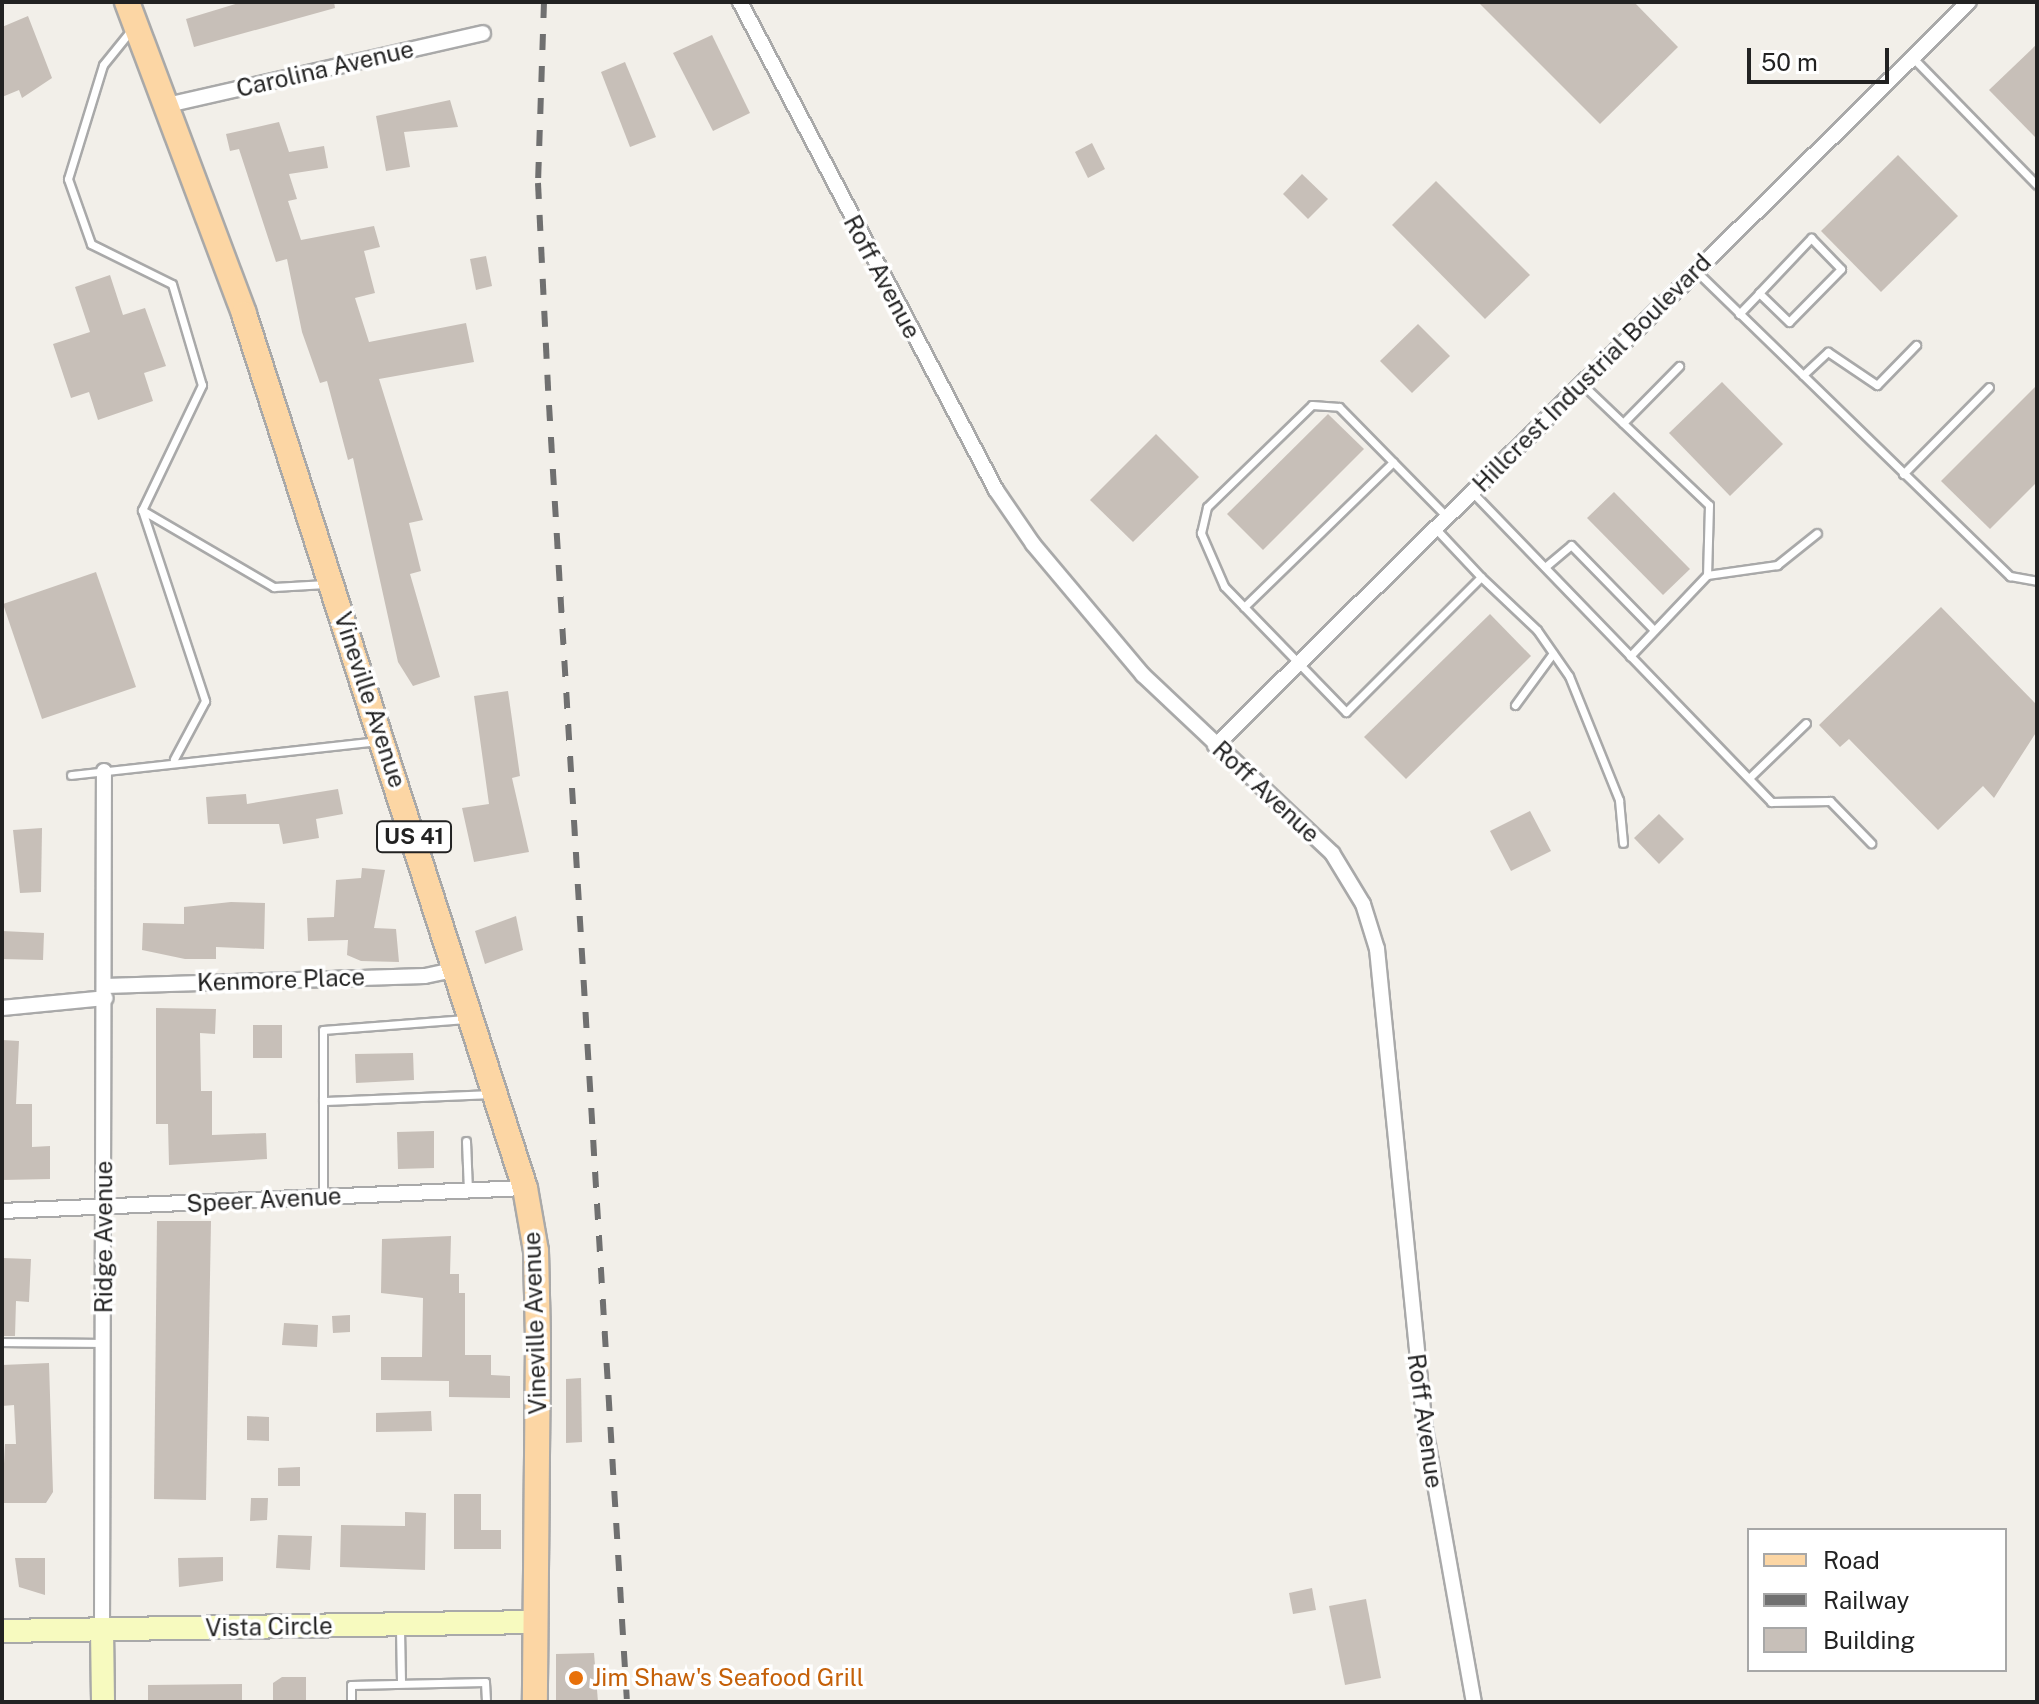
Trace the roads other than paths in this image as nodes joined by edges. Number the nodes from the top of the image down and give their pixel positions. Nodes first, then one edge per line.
1 (740, 2) edge
2 (1969, 2) edge
3 (132, 13) edge
4 (483, 33) dead end
5 (1913, 58) junction
6 (167, 105) junction
7 (2037, 185) edge
8 (1696, 271) junction
9 (1759, 293) junction
10 (1739, 314) junction
11 (1916, 345) dead end
12 (1679, 366) dead end
13 (1803, 375) junction
14 (1581, 384) junction
15 (1989, 387) dead end
16 (1623, 423) junction
17 (1393, 462) junction
18 (1903, 474) junction
19 (1472, 492) junction
20 (142, 510) junction
21 (1447, 517) junction
22 (1435, 528) junction
23 (1817, 533) dead end
24 (1545, 567) junction
25 (1707, 575) junction
26 (1481, 577) junction
27 (2037, 581) edge
28 (332, 582) junction
29 (1244, 607) junction
30 (1654, 630) junction
31 (1553, 653) junction
32 (1630, 656) junction
33 (1299, 663) junction
34 (1515, 705) dead end
35 (1806, 723) dead end
36 (383, 741) junction
37 (1215, 746) junction
38 (174, 759) junction
39 (104, 771) junction
40 (71, 775) dead end
41 (1749, 778) junction
42 (1623, 843) dead end
43 (1871, 843) dead end
44 (457, 969) junction
45 (106, 992) junction
46 (2, 1008) edge
47 (472, 1019) junction
48 (496, 1094) junction
49 (323, 1101) junction
50 (466, 1141) dead end
51 (525, 1188) junction
52 (468, 1191) junction
53 (323, 1197) junction
54 (104, 1207) junction
55 (2, 1211) edge
56 (2, 1342) edge
57 (103, 1343) junction
58 (536, 1622) junction
59 (400, 1625) junction
60 (102, 1630) junction
61 (2, 1631) edge
62 (401, 1683) junction
63 (103, 1702) edge
64 (351, 1702) edge
65 (486, 1702) edge
66 (535, 1702) edge
67 (1474, 1702) edge

1 - 37 street, Roff Avenue
2 - 5 street, Hillcrest Industrial Boulevard
3 - 6 main road, Vineville Avenue / US 41
3 - 20 lane
4 - 6 street, Carolina Avenue
5 - 7 lane
5 - 8 street, Hillcrest Industrial Boulevard
6 - 28 main road, Vineville Avenue / US 41
8 - 10 lane
8 - 14 street, Hillcrest Industrial Boulevard
9 - 9 lane
9 - 10 lane
10 - 13 lane
11 - 13 lane
12 - 16 lane
13 - 18 lane
14 - 16 lane
14 - 19 street, Hillcrest Industrial Boulevard
15 - 18 lane
16 - 25 lane
17 - 21 lane
17 - 29 lane
17 - 29 lane
18 - 27 lane
19 - 21 street, Hillcrest Industrial Boulevard
19 - 24 lane
20 - 28 lane
20 - 38 lane
21 - 22 street, Hillcrest Industrial Boulevard
22 - 26 lane
22 - 33 street, Hillcrest Industrial Boulevard
23 - 25 lane
24 - 30 lane
24 - 32 lane
25 - 30 lane
26 - 31 lane
26 - 33 lane
28 - 36 main road, Vineville Avenue / US 41
29 - 33 lane
30 - 32 lane
31 - 34 lane
31 - 42 lane
32 - 41 lane
33 - 37 street, Hillcrest Industrial Boulevard
35 - 41 lane
36 - 38 lane
36 - 44 main road, Vineville Avenue / US 41
37 - 67 street, Roff Avenue
38 - 39 lane
39 - 40 lane
39 - 45 street, Ridge Avenue
41 - 43 lane
44 - 45 street, Kenmore Place
44 - 47 main road, Vineville Avenue / US 41
45 - 46 street, Kenmore Place
45 - 54 street, Ridge Avenue
47 - 48 main road, Vineville Avenue / US 41
47 - 49 lane
48 - 49 lane
48 - 51 main road, Vineville Avenue / US 41
49 - 53 lane
50 - 52 lane
51 - 52 street, Speer Avenue
51 - 58 main road, Vineville Avenue / US 41
52 - 53 street, Speer Avenue
53 - 54 street, Speer Avenue
54 - 55 street, Speer Avenue
54 - 57 street, Ridge Avenue
56 - 57 lane
57 - 60 street, Ridge Avenue
58 - 59 street, Vista Circle
58 - 66 main road, Vineville Avenue / US 41
59 - 60 street, Vista Circle
59 - 62 lane
60 - 61 street, Vista Circle
60 - 63 street, Ridge Avenue
62 - 64 lane
62 - 65 lane

